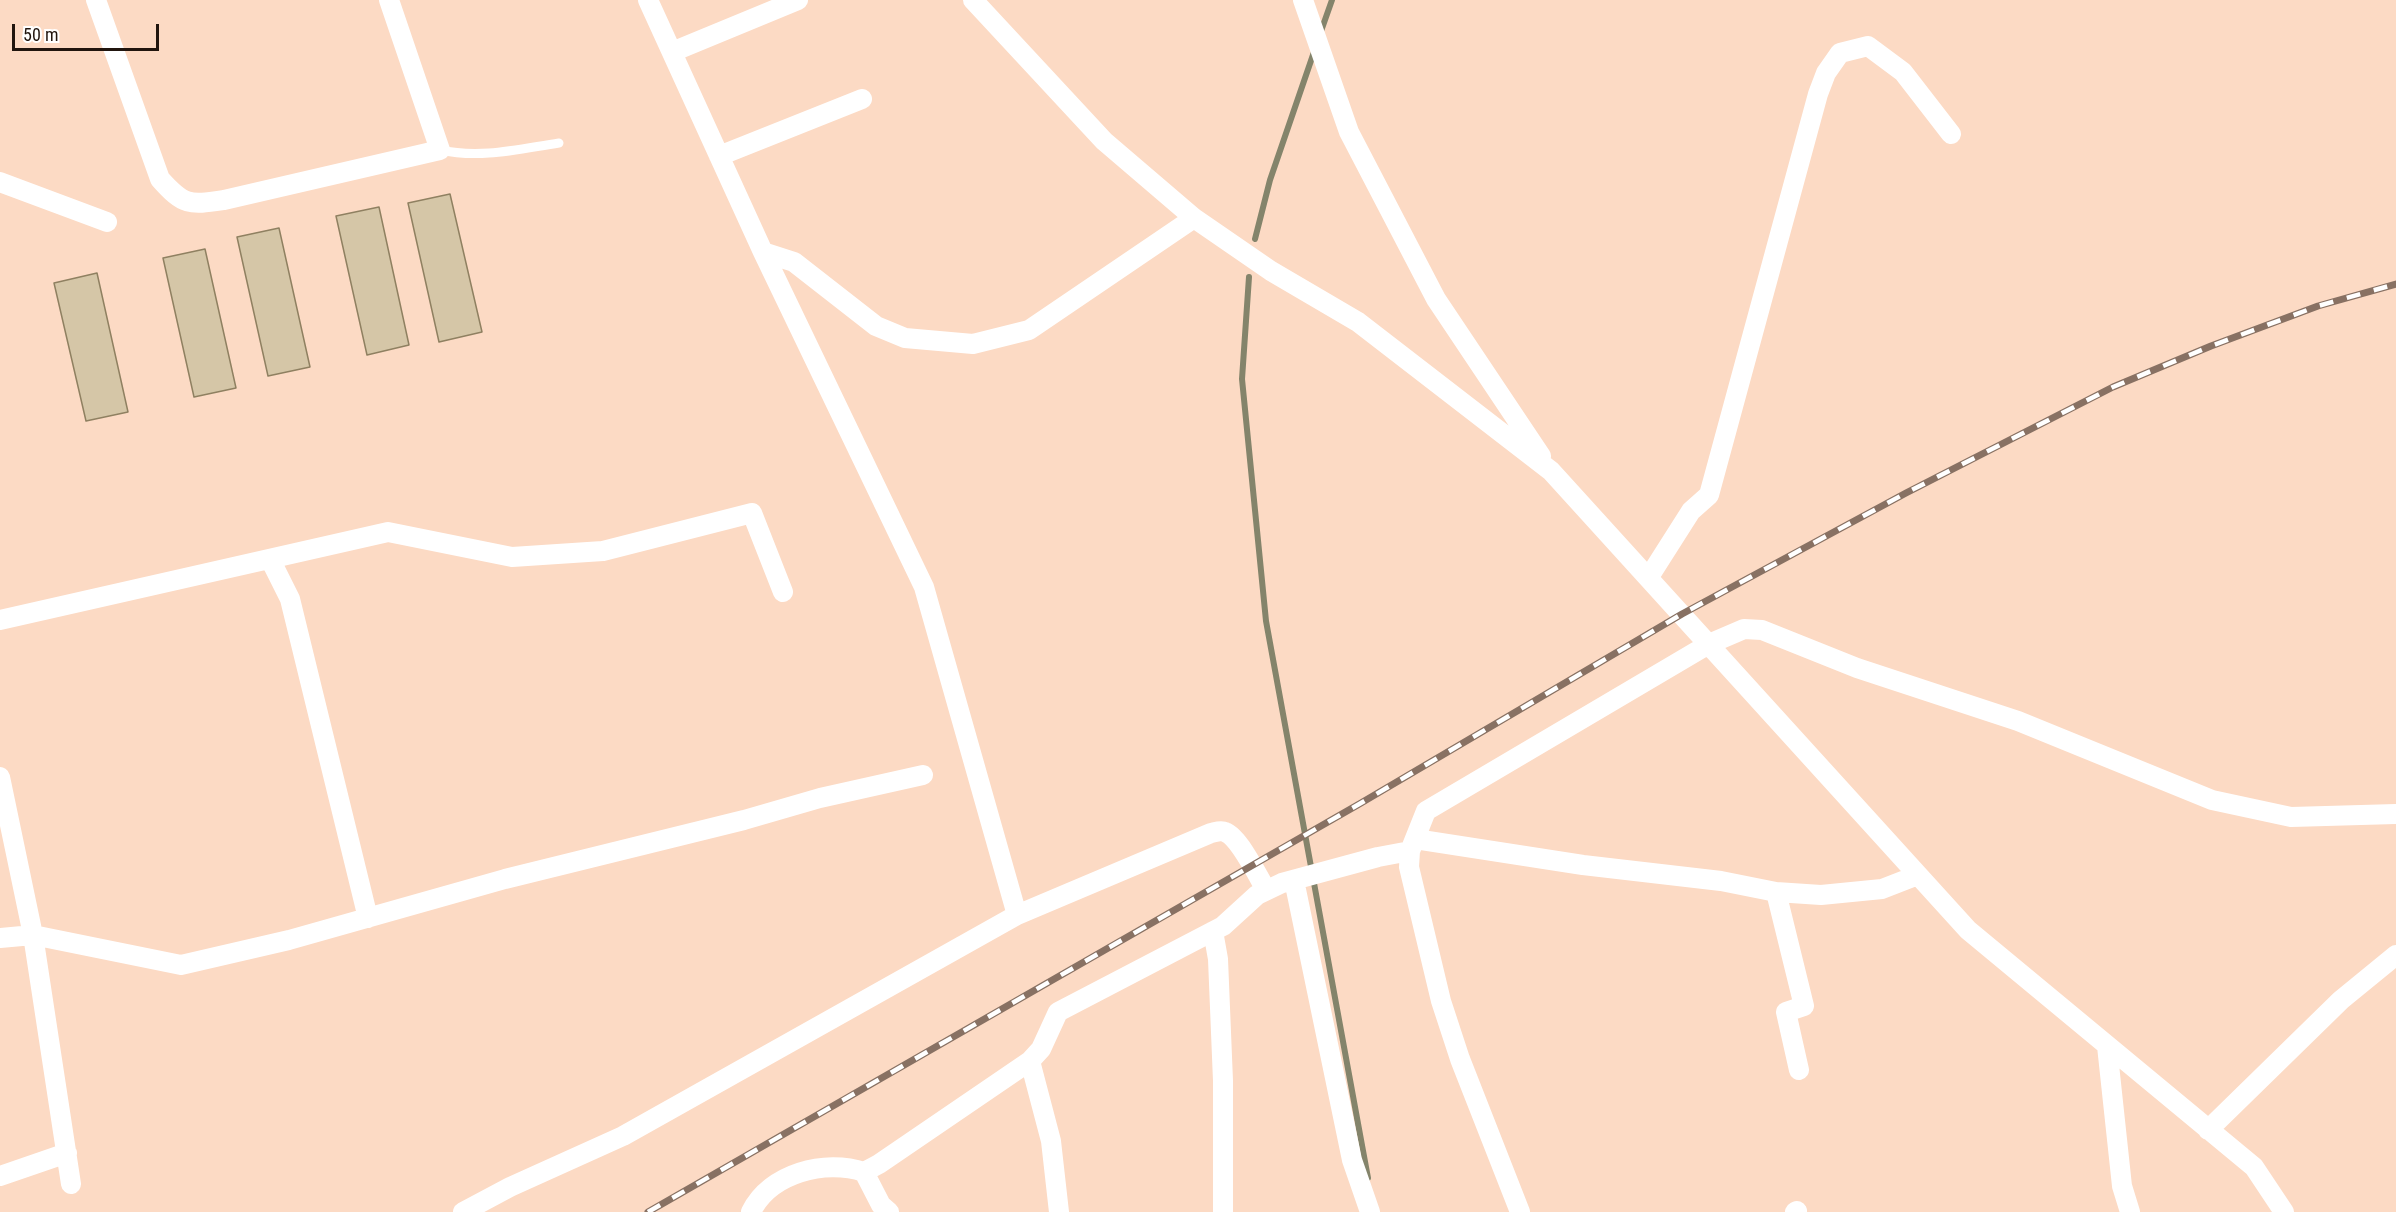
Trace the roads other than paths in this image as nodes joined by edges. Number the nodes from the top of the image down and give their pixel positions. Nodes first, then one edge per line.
1 (96, 0) edge
2 (389, 0) edge
3 (648, 0) edge
4 (798, 0) edge
5 (973, 0) edge
6 (1303, 0) edge
7 (672, 52) junction
8 (862, 99) dead end
9 (1951, 134) dead end
10 (560, 143) dead end
11 (440, 150) junction
12 (719, 156) junction
13 (0, 182) edge
14 (1194, 218) junction
15 (107, 222) dead end
16 (763, 252) junction
17 (1551, 471) junction
18 (270, 559) junction
19 (1649, 577) junction
20 (783, 592) dead end
21 (0, 620) edge
22 (1709, 644) junction
23 (923, 775) dead end
24 (0, 777) edge
25 (2396, 814) edge
26 (1413, 845) junction
27 (1918, 875) junction
28 (1294, 880) junction
29 (1266, 890) junction
30 (1776, 892) junction
31 (1017, 915) junction
32 (368, 918) junction
33 (1214, 931) junction
34 (33, 935) junction
35 (0, 938) edge
36 (2396, 955) edge
37 (2107, 1046) junction
38 (1030, 1061) junction
39 (1799, 1070) dead end
40 (2208, 1130) junction
41 (67, 1153) junction
42 (864, 1172) junction
43 (0, 1176) edge
44 (71, 1184) dead end
45 (882, 1210) edge
46 (463, 1212) edge
47 (751, 1212) edge
48 (1059, 1212) edge
49 (1223, 1212) edge
50 (1371, 1212) edge
51 (1520, 1212) edge
52 (2130, 1212) edge
53 (2284, 1212) edge

1 - 11 street
2 - 11 street
3 - 7 street
4 - 7 street
5 - 14 street
6 - 17 street
7 - 12 street
8 - 12 street
9 - 19 street
10 - 11 lane
12 - 16 street
13 - 15 street
14 - 16 street
14 - 17 street
16 - 31 street
17 - 19 street
18 - 20 street
18 - 21 street
18 - 32 street
19 - 22 street
22 - 25 street
22 - 26 street
22 - 27 street
23 - 32 street
24 - 34 street
26 - 28 street
26 - 30 street
26 - 51 street
27 - 30 street
27 - 37 street
28 - 29 street
28 - 50 street
29 - 31 street
29 - 33 street
30 - 39 street
31 - 46 street
32 - 34 street
33 - 38 street
33 - 49 street
34 - 35 street
34 - 41 street
36 - 40 street
37 - 40 street
37 - 52 street
38 - 42 street
38 - 48 street
40 - 53 street
41 - 43 street
41 - 44 street
42 - 45 street
42 - 47 street

